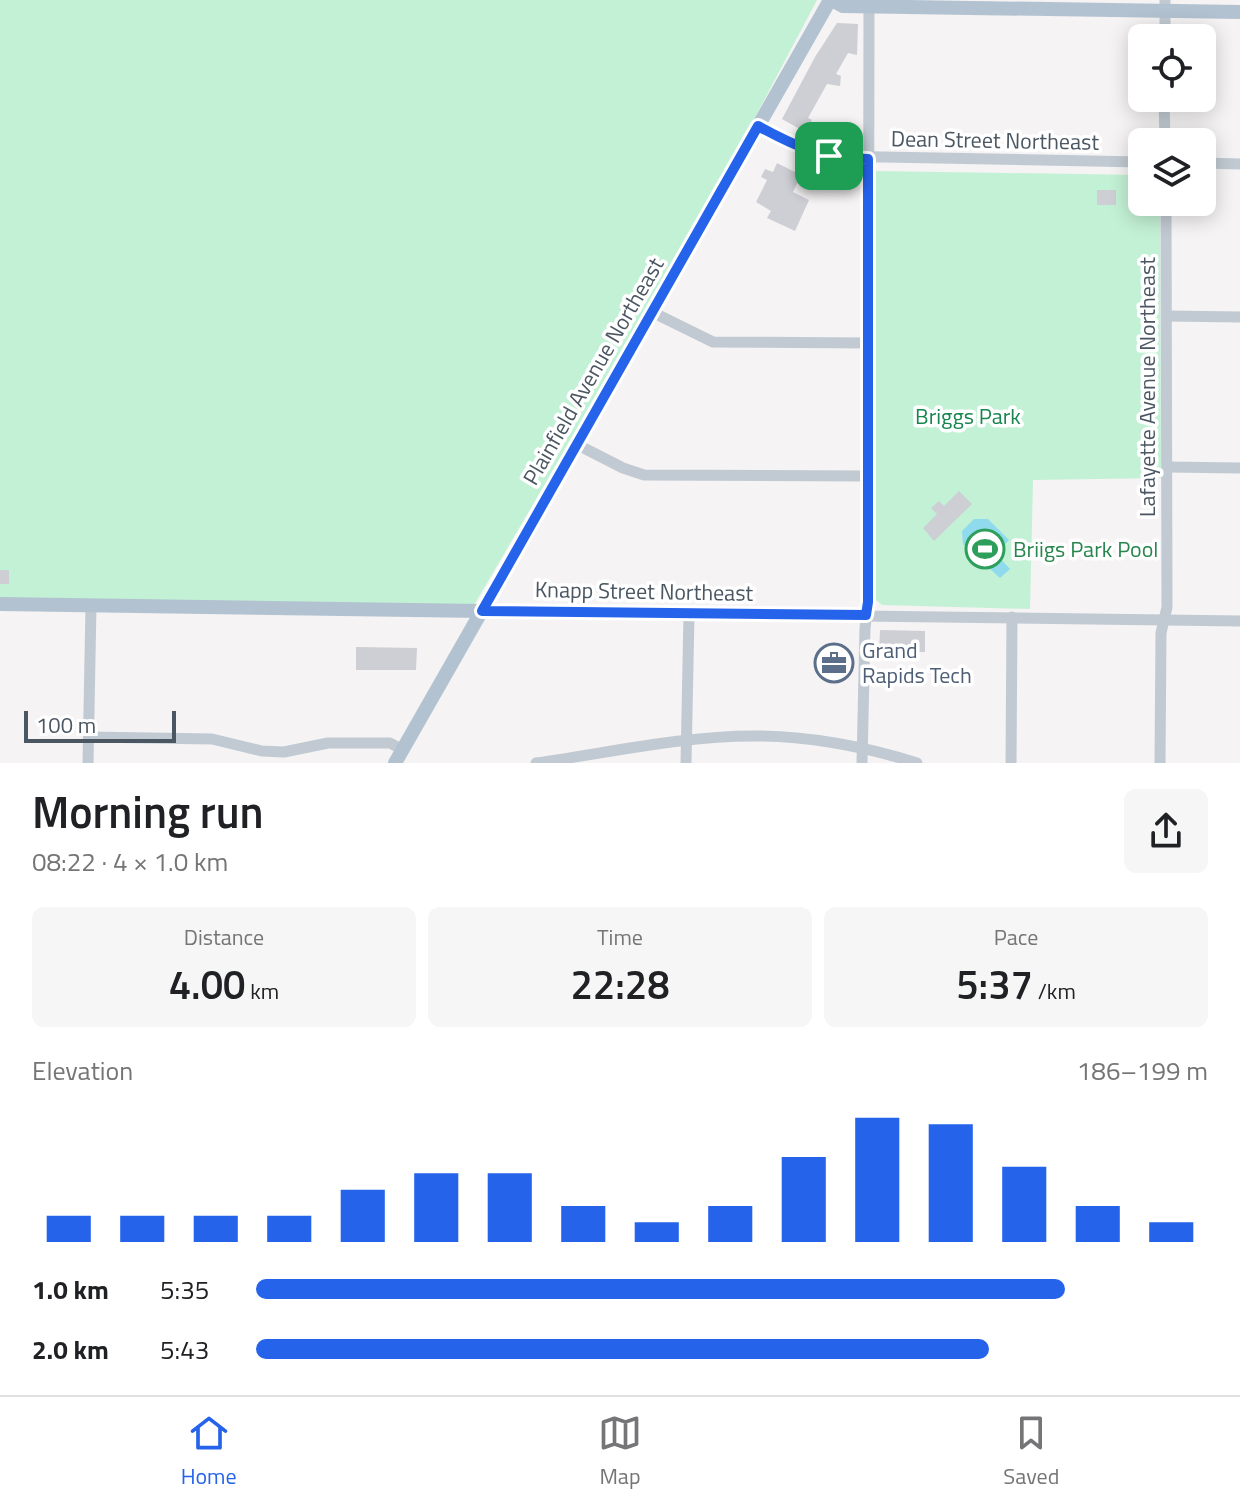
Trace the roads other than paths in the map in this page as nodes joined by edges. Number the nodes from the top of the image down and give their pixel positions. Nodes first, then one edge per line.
1 (831, 0) edge
2 (869, 6) junction
3 (1165, 6) edge
4 (1240, 12) edge
5 (758, 126) junction
6 (868, 159) junction
7 (1128, 162) edge
8 (1216, 163) edge
9 (1240, 164) edge
10 (1166, 216) edge
11 (652, 312) junction
12 (1167, 316) junction
13 (1240, 317) edge
14 (868, 343) junction
15 (576, 444) junction
16 (1168, 467) junction
17 (1240, 468) edge
18 (868, 476) junction
19 (0, 604) edge
20 (91, 605) junction
21 (482, 611) junction
22 (689, 614) junction
23 (866, 615) junction
24 (1012, 617) junction
25 (1164, 620) junction
26 (1240, 621) edge
27 (89, 737) junction
28 (687, 742) junction
29 (862, 750) junction
30 (399, 756) edge
31 (88, 763) edge
32 (536, 763) edge
33 (686, 763) edge
34 (862, 763) edge
35 (917, 763) edge
36 (1011, 763) edge
37 (1160, 763) edge

1 - 2 main road
1 - 5 main road, Plainfield Avenue Northeast
2 - 3 main road
2 - 6 street
3 - 4 main road
5 - 6 street, Dean Street Northeast
5 - 11 main road, Plainfield Avenue Northeast
6 - 7 street, Dean Street Northeast
6 - 14 street
8 - 9 street
10 - 12 street, Lafayette Avenue Northeast
11 - 14 street
11 - 15 main road, Plainfield Avenue Northeast
12 - 13 street
12 - 16 street, Lafayette Avenue Northeast
14 - 18 street
15 - 18 street
15 - 21 main road, Plainfield Avenue Northeast
16 - 17 street
16 - 25 street, Lafayette Avenue Northeast
18 - 23 street
19 - 20 main road, Knapp Street Northeast
20 - 21 main road, Knapp Street Northeast
20 - 27 street
21 - 22 street, Knapp Street Northeast
21 - 30 main road, Plainfield Avenue Northeast
22 - 23 street, Knapp Street Northeast
22 - 28 street
23 - 24 street, Knapp Street Northeast
23 - 29 street
24 - 25 street, Knapp Street Northeast
24 - 36 street
25 - 26 street, Knapp Street Northeast
25 - 37 street, Lafayette Avenue Northeast
27 - 30 street
27 - 31 street
28 - 29 street
28 - 32 street
28 - 33 street
29 - 34 street
29 - 35 street

